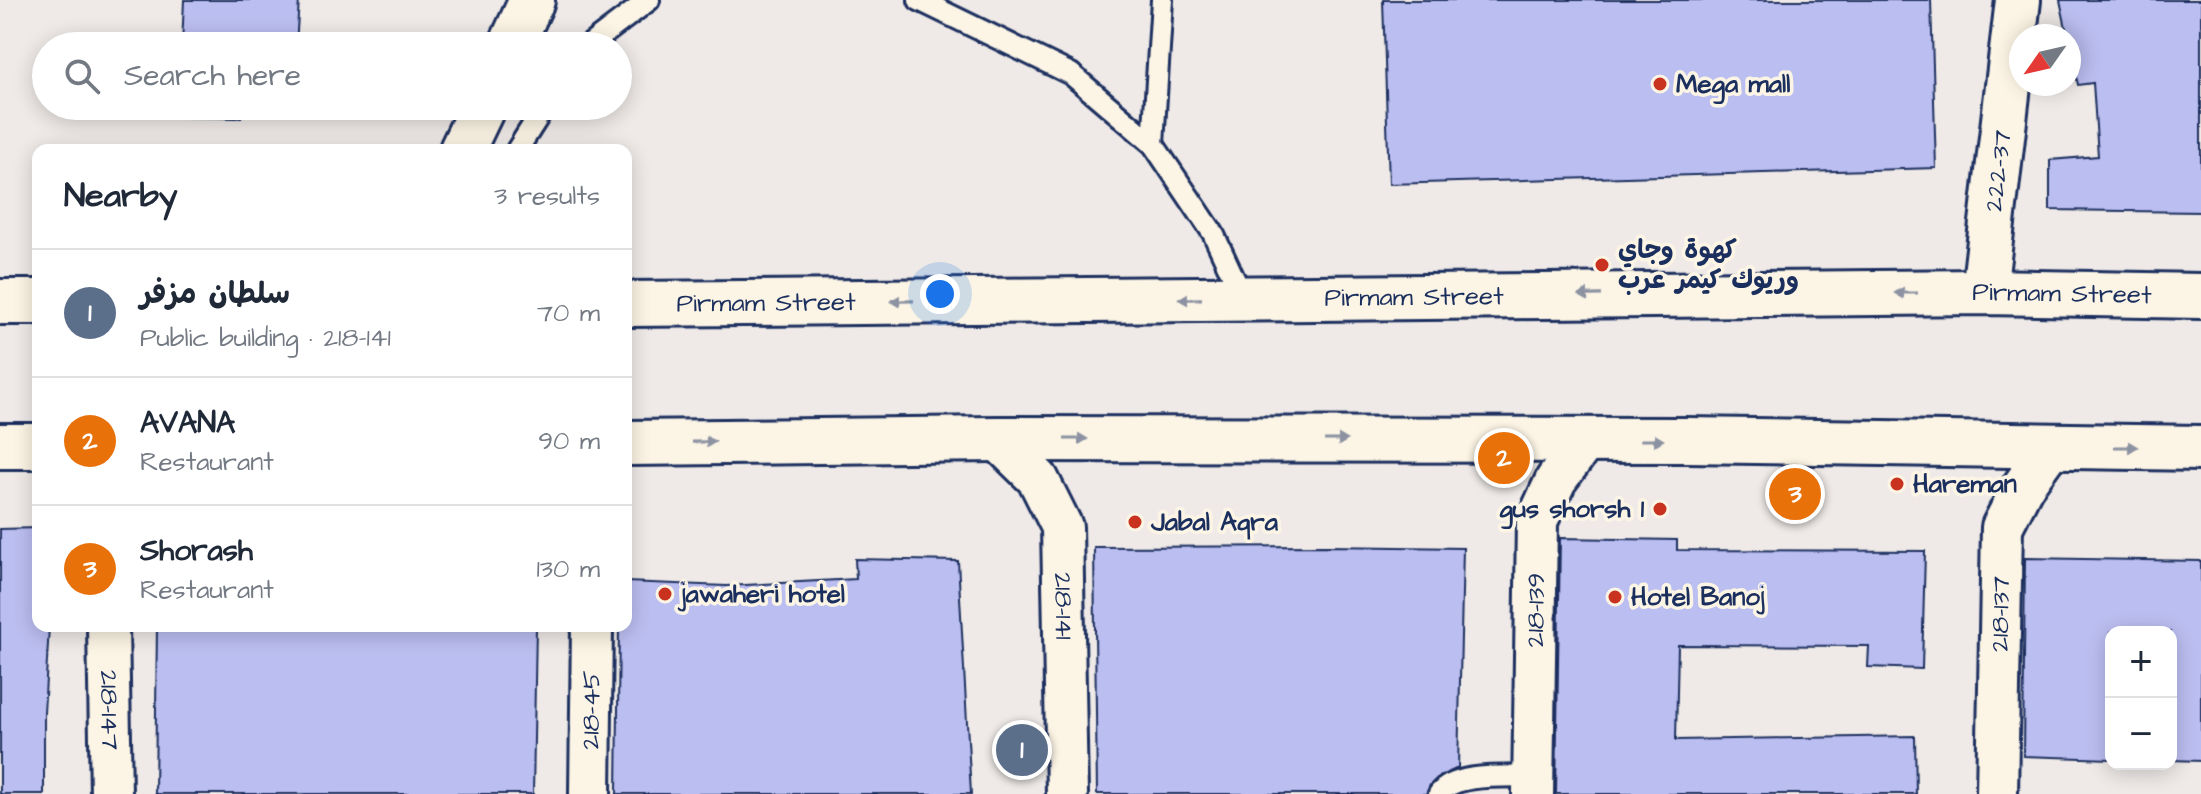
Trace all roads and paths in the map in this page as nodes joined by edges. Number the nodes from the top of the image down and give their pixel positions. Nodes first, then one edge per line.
1 (532, 0) edge
2 (649, 0) edge
3 (919, 0) edge
4 (1162, 0) edge
5 (2018, 0) edge
6 (517, 32) edge
7 (607, 32) edge
8 (476, 120) edge
9 (536, 120) edge
10 (465, 144) edge
11 (521, 144) edge
12 (1153, 144) junction
13 (1984, 292) junction
14 (2201, 296) edge
15 (1243, 298) junction
16 (0, 302) edge
17 (32, 302) edge
18 (632, 304) edge
19 (997, 439) junction
20 (1586, 440) junction
21 (632, 443) edge
22 (0, 446) edge
23 (32, 446) edge
24 (2051, 447) junction
25 (2201, 448) edge
26 (108, 632) edge
27 (592, 632) edge
28 (1533, 785) edge
29 (111, 794) edge
30 (590, 794) edge
31 (1067, 794) edge
32 (1439, 794) edge
33 (1997, 794) edge

1 - 6 main road
2 - 7 lane
3 - 12 lane
4 - 12 lane
5 - 13 main road, 222-37
8 - 10 main road
9 - 11 lane
12 - 15 lane
13 - 14 main road, Pirmam Street
13 -> 15 main road, Pirmam Street
15 -> 18 main road, Pirmam Street
16 - 17 main road
19 -> 20 main road
21 -> 19 main road
19 - 31 street, 218-141
20 -> 24 main road
20 - 28 street, 218-139
22 - 23 main road
24 -> 25 main road
24 - 33 street, 218-137
26 - 29 street, 218-147
27 - 30 street, 218-45
28 - 32 lane

